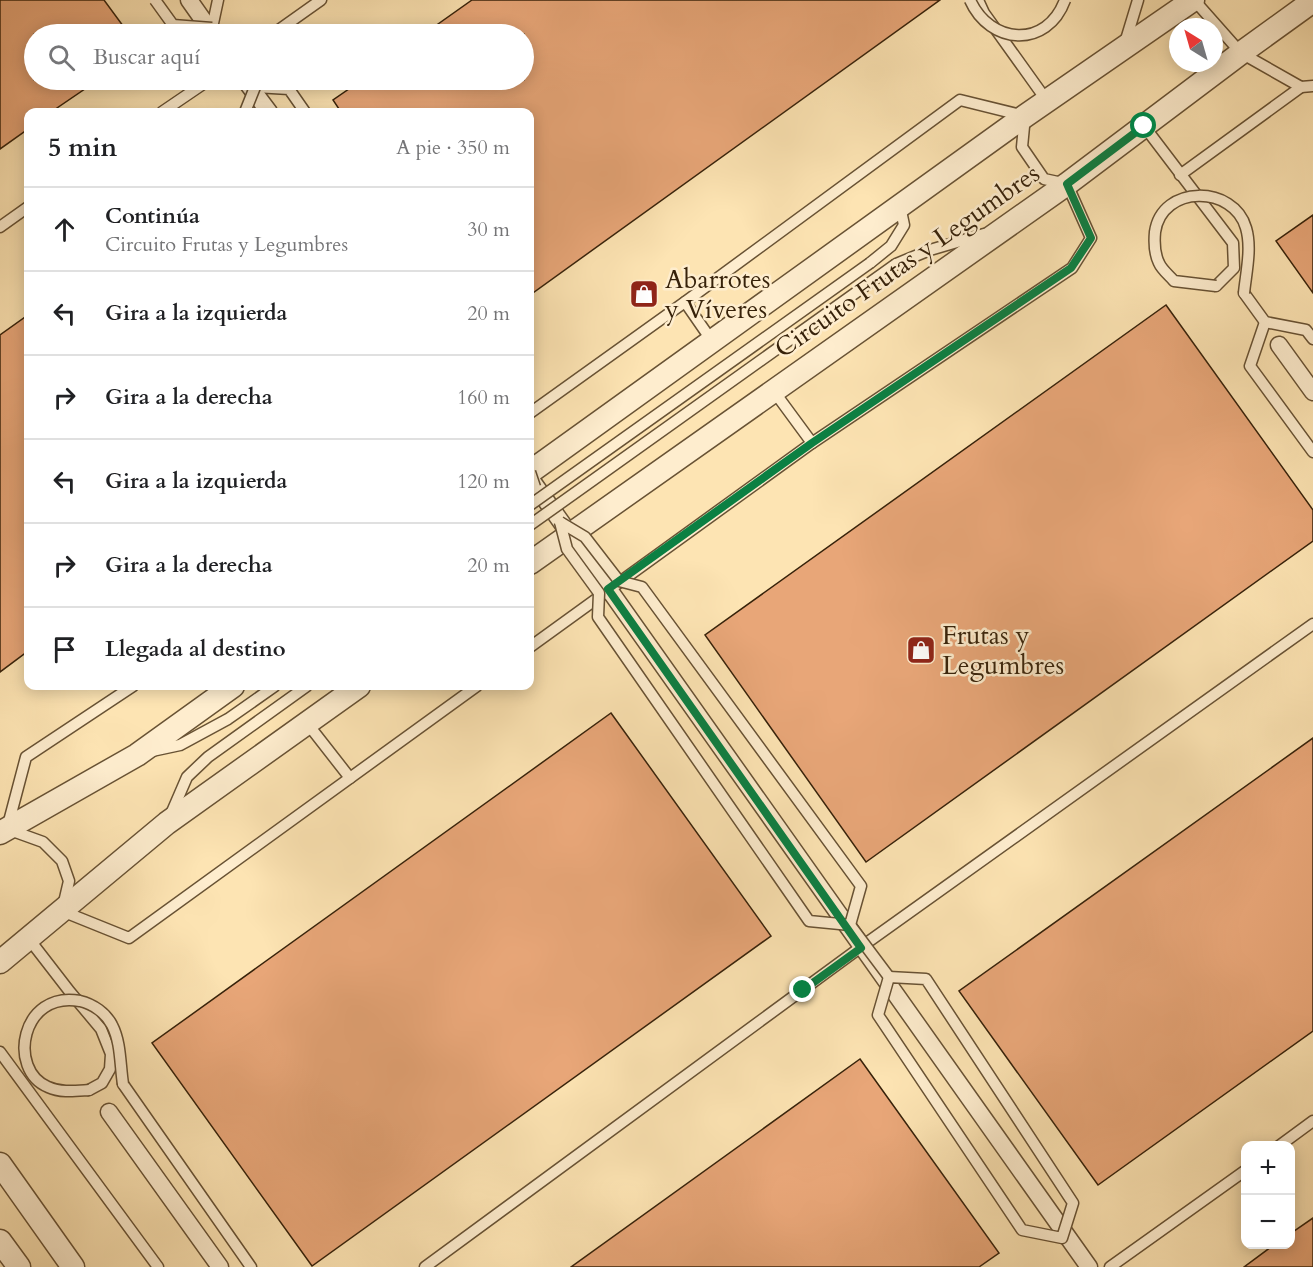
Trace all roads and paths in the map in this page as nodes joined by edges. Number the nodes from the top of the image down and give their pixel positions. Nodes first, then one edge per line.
1 (155, 0) edge
2 (189, 0) edge
3 (218, 0) edge
4 (321, 0) edge
5 (970, 0) edge
6 (978, 0) edge
7 (1065, 0) edge
8 (1138, 0) edge
9 (1194, 0) edge
10 (1303, 5) edge
11 (172, 24) edge
12 (208, 24) edge
13 (215, 24) edge
14 (287, 24) edge
15 (1124, 48) junction
16 (1240, 53) junction
17 (1313, 86) edge
18 (1301, 87) junction
19 (194, 90) edge
20 (249, 90) edge
21 (255, 90) edge
22 (290, 90) edge
23 (1047, 101) junction
24 (168, 108) edge
25 (246, 108) edge
26 (266, 108) edge
27 (302, 108) edge
28 (1025, 116) junction
29 (1144, 126) junction
30 (1180, 176) junction
31 (1067, 184) junction
32 (900, 206) junction
33 (24, 210) edge
34 (0, 227) edge
35 (1006, 228) junction
36 (685, 302) junction
37 (1265, 322) junction
38 (1313, 339) edge
39 (712, 341) junction
40 (1279, 345) dead end
41 (773, 390) junction
42 (1313, 392) edge
43 (534, 410) edge
44 (812, 443) junction
45 (1313, 452) edge
46 (534, 480) edge
47 (534, 480) edge
48 (534, 482) edge
49 (534, 483) edge
50 (551, 510) junction
51 (534, 522) edge
52 (565, 528) junction
53 (534, 559) edge
54 (608, 589) junction
55 (1313, 624) edge
56 (534, 644) edge
57 (127, 690) edge
58 (227, 690) edge
59 (269, 690) edge
60 (301, 690) edge
61 (353, 690) edge
62 (471, 690) edge
63 (306, 723) junction
64 (137, 755) junction
65 (350, 778) junction
66 (167, 823) junction
67 (4, 831) edge
68 (62, 910) junction
69 (850, 925) junction
70 (29, 939) junction
71 (861, 948) junction
72 (0, 962) edge
73 (889, 977) junction
74 (0, 1052) edge
75 (109, 1112) dead end
76 (1313, 1121) edge
77 (1286, 1141) edge
78 (0, 1164) edge
79 (1241, 1173) edge
80 (1062, 1238) junction
81 (0, 1241) edge
82 (19, 1267) edge
83 (73, 1267) edge
84 (158, 1267) edge
85 (220, 1267) edge
86 (252, 1267) edge
87 (425, 1267) edge
88 (1083, 1267) edge
89 (1089, 1267) edge
90 (1110, 1267) edge

1 - 11 lane, bridge
2 - 12 street
3 - 13 lane
4 - 14 lane
5 - 7 lane, bridge
6 - 23 lane
8 - 15 lane
9 - 15 street
9 - 16 lane
10 - 16 street, Circuito Frutas y Legumbres
15 - 23 street
16 - 18 lane
16 - 29 street, Circuito Frutas y Legumbres
17 - 18 lane
18 - 30 lane
19 - 24 lane
20 - 25 lane, bridge
21 - 26 street
22 - 27 lane
23 - 28 street
28 - 31 lane
28 - 32 street
28 - 36 lane
29 - 30 lane
29 - 31 street, Circuito Frutas y Legumbres
30 - 37 lane, bridge
31 - 35 street, Circuito Frutas y Legumbres
31 - 44 lane
32 - 39 street
32 - 46 lane, bridge
33 - 34 lane
35 - 41 street, Circuito Frutas y Legumbres
35 - 50 lane, bridge
36 - 39 lane
36 - 43 lane
37 - 38 lane
37 - 45 lane
39 - 47 street
40 - 42 street
41 - 44 lane
41 - 52 street, Circuito Frutas y Legumbres
44 - 54 lane
48 - 52 street
49 - 50 lane, bridge
50 - 51 lane, bridge
50 - 52 lane, bridge
52 - 53 street, Circuito Frutas y Legumbres
52 - 54 street
52 - 69 lane, bridge
52 - 69 lane, bridge
54 - 56 lane
54 - 71 street
55 - 71 lane
57 - 67 lane
58 - 64 street
59 - 64 lane
60 - 66 lane
61 - 63 street
62 - 65 lane
63 - 65 lane
63 - 66 street
64 - 67 street
65 - 68 lane
66 - 68 street
67 - 68 lane
68 - 70 street
69 - 73 lane, bridge
70 - 72 street
70 - 86 lane, bridge
71 - 87 lane
71 - 89 street
73 - 80 lane, bridge
73 - 80 lane, bridge
74 - 84 lane
75 - 85 street
76 - 77 lane
78 - 83 street
79 - 90 lane
80 - 88 lane
81 - 82 street

